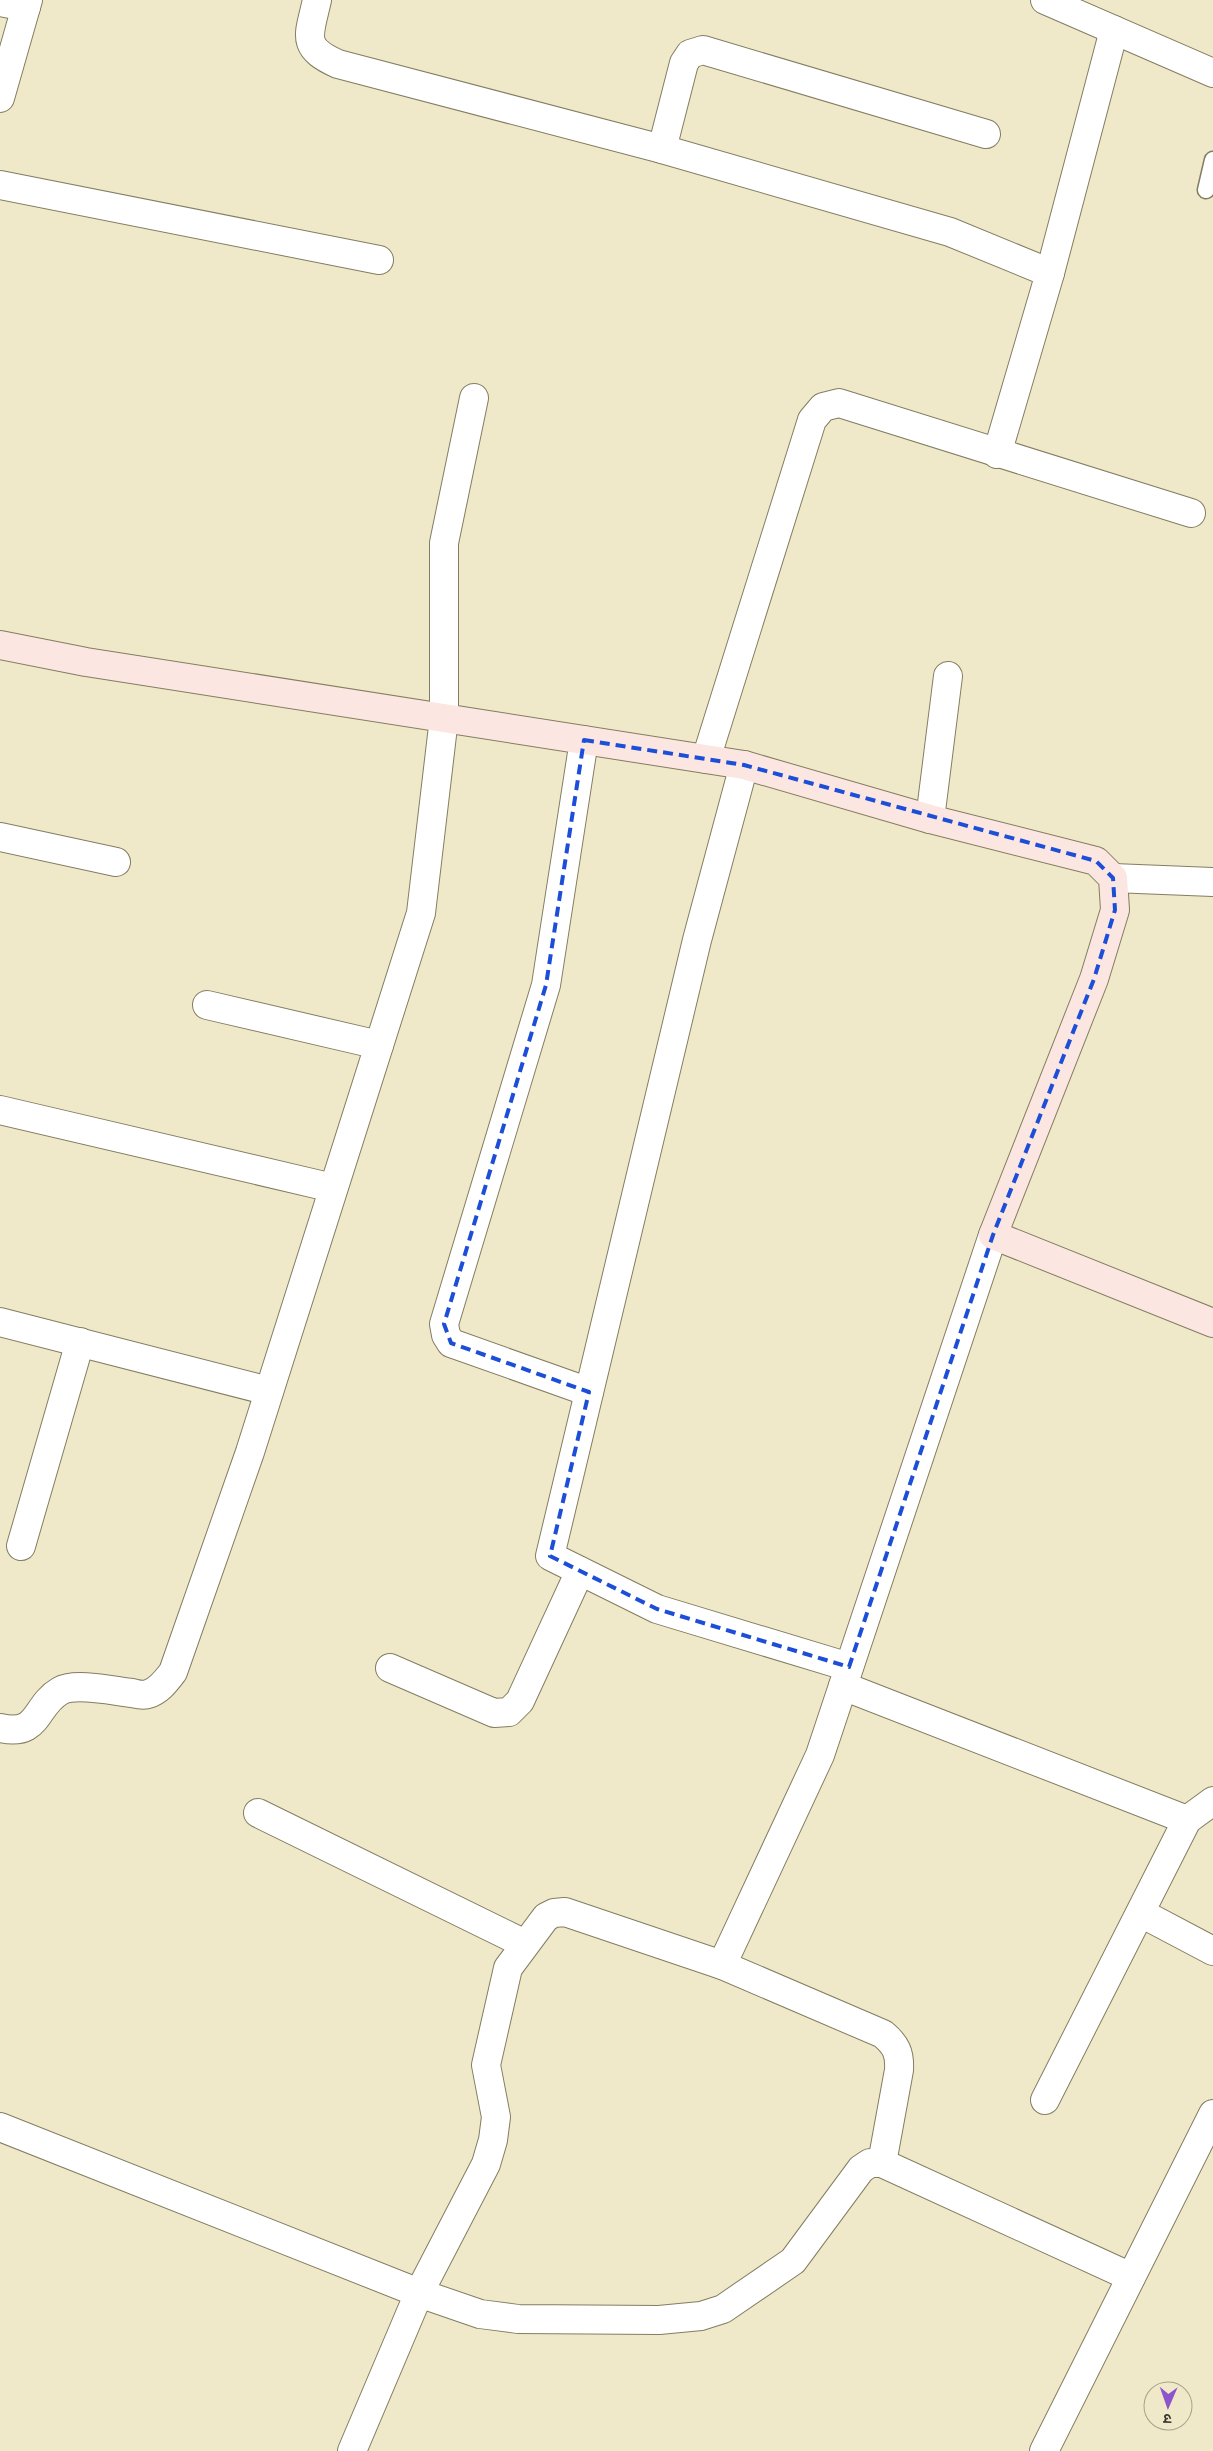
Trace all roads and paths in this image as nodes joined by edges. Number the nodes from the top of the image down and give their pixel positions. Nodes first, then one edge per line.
1 (317, 0) edge
2 (1045, 0) edge
3 (18, 3) edge
4 (1114, 30) junction
5 (1213, 73) edge
6 (0, 98) edge
7 (986, 134) dead end
8 (662, 148) junction
9 (1213, 160) edge
10 (0, 186) edge
11 (1206, 190) dead end
12 (379, 260) dead end
13 (1050, 273) junction
14 (474, 398) dead end
15 (997, 454) junction
16 (1191, 514) dead end
17 (0, 646) edge
18 (948, 676) dead end
19 (444, 718) junction
20 (584, 740) junction
21 (706, 759) junction
22 (744, 765) junction
23 (930, 819) junction
24 (0, 837) edge
25 (116, 862) dead end
26 (1113, 878) junction
27 (1213, 882) edge
28 (207, 1005) dead end
29 (379, 1044) junction
30 (0, 1110) edge
31 (333, 1188) junction
32 (993, 1235) junction
33 (0, 1322) edge
34 (1213, 1323) edge
35 (80, 1342) junction
36 (269, 1391) junction
37 (589, 1392) junction
38 (21, 1546) dead end
39 (580, 1571) junction
40 (390, 1668) dead end
41 (846, 1676) junction
42 (0, 1728) edge
43 (1213, 1801) edge
44 (258, 1812) dead end
45 (1187, 1820) junction
46 (1141, 1913) junction
47 (525, 1944) junction
48 (1213, 1951) edge
49 (715, 1962) junction
50 (1045, 2100) dead end
51 (1213, 2114) edge
52 (0, 2127) edge
53 (882, 2164) junction
54 (1132, 2277) junction
55 (419, 2293) junction
56 (352, 2451) edge
57 (1044, 2451) edge

1 - 8 street
2 - 4 street
3 - 6 street
4 - 5 street
4 - 13 street
7 - 8 street
8 - 13 street
9 - 11 lane
10 - 12 street
13 - 15 street
14 - 19 street
15 - 16 street
15 - 21 street
17 - 19 street
18 - 23 street
19 - 20 street
19 - 29 street
20 - 21 street
20 - 37 street
21 - 22 street
22 - 23 street
22 - 37 street
23 - 26 street
24 - 25 street
26 - 27 street
26 - 32 street
28 - 29 street
29 - 31 street
30 - 31 street
31 - 36 street
32 - 34 street
32 - 41 street
33 - 35 street
35 - 36 street
35 - 38 street
36 - 42 street
37 - 39 street
39 - 40 street
39 - 41 street
41 - 45 street
41 - 49 street
43 - 45 street
44 - 47 street
45 - 46 street
46 - 48 street
46 - 50 street
47 - 49 street
47 - 55 street
49 - 53 street
51 - 54 street
52 - 55 street
53 - 54 street
53 - 55 street
54 - 57 street
55 - 56 street

